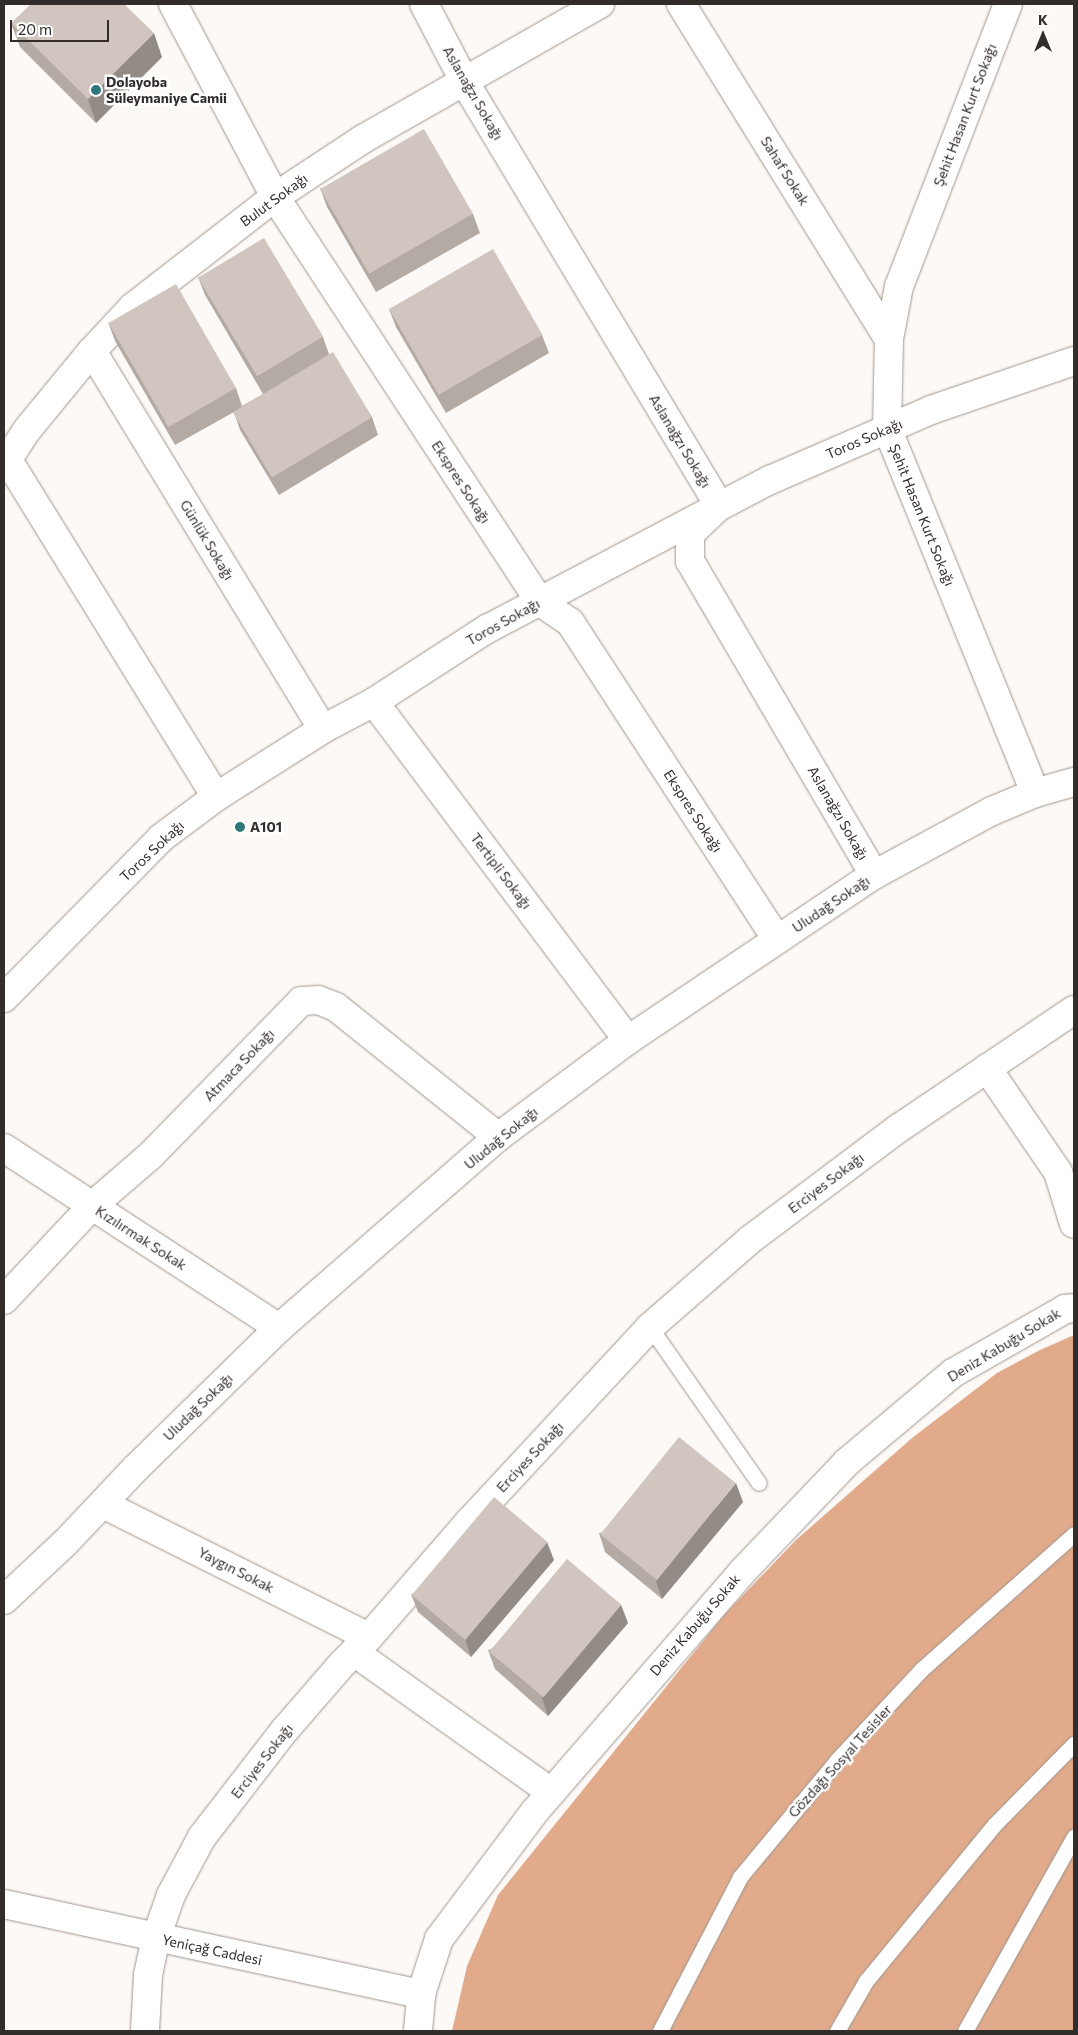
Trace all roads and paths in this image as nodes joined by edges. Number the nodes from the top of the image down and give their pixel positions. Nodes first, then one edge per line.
1 (172, 4) edge
2 (424, 4) edge
3 (600, 4) edge
4 (681, 4) edge
5 (1008, 4) edge
6 (464, 81) junction
7 (275, 197) junction
8 (889, 339) junction
9 (92, 351) junction
10 (1074, 361) edge
11 (886, 428) junction
12 (6, 462) edge
13 (719, 506) junction
14 (540, 602) junction
15 (374, 702) junction
16 (323, 729) junction
17 (1074, 782) edge
18 (1035, 793) junction
19 (216, 797) junction
20 (874, 875) junction
21 (777, 939) junction
22 (4, 998) edge
23 (1074, 1010) edge
24 (628, 1040) junction
25 (986, 1068) junction
26 (498, 1137) junction
27 (4, 1148) edge
28 (92, 1206) junction
29 (1074, 1224) edge
30 (4, 1300) edge
31 (1074, 1308) edge
32 (650, 1327) junction
33 (279, 1328) junction
34 (759, 1483) dead end
35 (103, 1504) junction
36 (1074, 1534) edge
37 (4, 1600) edge
38 (362, 1645) junction
39 (1074, 1744) edge
40 (551, 1792) junction
41 (1074, 1837) edge
42 (4, 1904) edge
43 (156, 1938) junction
44 (421, 1994) junction
45 (145, 2031) edge
46 (418, 2031) edge
47 (660, 2031) edge
48 (837, 2031) edge
49 (965, 2031) edge

1 - 7 street, Ekspres Sokağı
2 - 6 street, Aslanağzı Sokağı
3 - 6 street, Bulut Sokağı
4 - 8 street, Sahaf Sokak
5 - 8 street, Şehit Hasan Kurt Sokağı
6 - 7 street, Bulut Sokağı
6 - 13 street, Aslanağzı Sokağı
7 - 9 street, Bulut Sokağı
7 - 14 street, Ekspres Sokağı
8 - 11 street, Şehit Hasan Kurt Sokağı
9 - 12 street, Bulut Sokağı
9 - 16 street, Günlük Sokağı
10 - 11 street, Toros Sokağı
11 - 13 street, Toros Sokağı
11 - 18 street, Şehit Hasan Kurt Sokağı
12 - 19 street
13 - 14 street, Toros Sokağı
13 - 20 street, Aslanağzı Sokağı
14 - 15 street, Toros Sokağı
14 - 21 street, Ekspres Sokağı
15 - 16 street, Toros Sokağı
15 - 24 street, Tertipli Sokağı
16 - 19 street, Toros Sokağı
17 - 18 street, Uludağ Sokağı
18 - 20 street, Uludağ Sokağı
19 - 22 street, Toros Sokağı
20 - 21 street, Uludağ Sokağı
21 - 24 street, Uludağ Sokağı
23 - 25 street, Erciyes Sokağı
24 - 26 street, Uludağ Sokağı
25 - 29 street
25 - 32 street, Erciyes Sokağı
26 - 28 street, Atmaca Sokağı
26 - 33 street, Uludağ Sokağı
27 - 28 street, Kızılırmak Sokak
28 - 30 street, Atmaca Sokağı
28 - 33 street, Kızılırmak Sokak
31 - 40 street, Deniz Kabuğu Sokak
32 - 34 lane
32 - 38 street, Erciyes Sokağı
33 - 35 street, Uludağ Sokağı
35 - 37 street, Uludağ Sokağı
35 - 38 street, Yaygın Sokak
36 - 47 lane, Gözdağı Sosyal Tesisler
38 - 40 street, Yaygın Sokak
38 - 43 street, Erciyes Sokağı
39 - 48 lane
40 - 44 street, Deniz Kabuğu Sokak
41 - 49 lane
42 - 43 street, Yeniçağ Caddesi
43 - 44 street, Yeniçağ Caddesi
43 - 45 street, Erciyes Sokağı
44 - 46 street, Deniz Kabuğu Sokak

